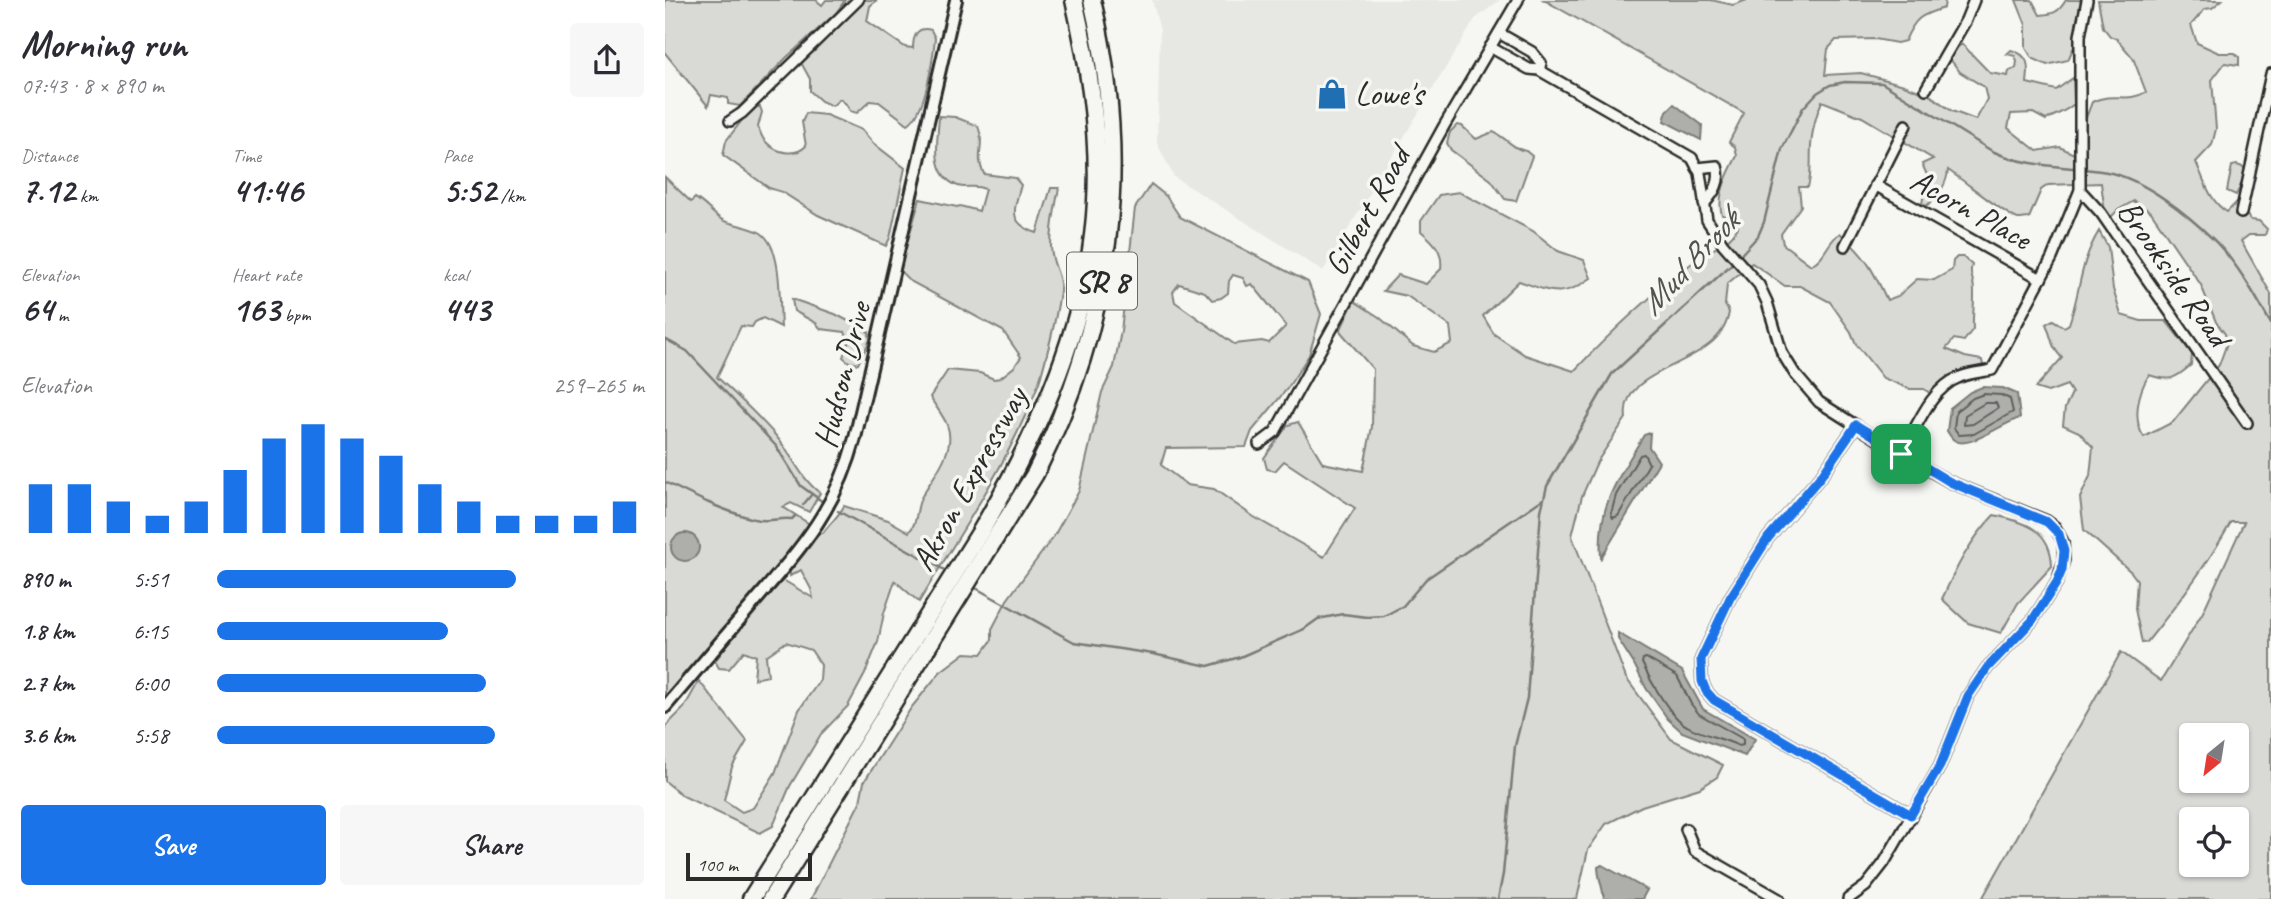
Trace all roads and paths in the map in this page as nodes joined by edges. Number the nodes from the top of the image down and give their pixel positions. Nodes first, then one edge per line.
1 (858, 0) edge
2 (955, 0) edge
3 (1074, 0) edge
4 (1092, 0) edge
5 (1518, 0) edge
6 (1974, 0) edge
7 (2087, 0) edge
8 (1499, 33) junction
9 (1490, 47) junction
10 (1539, 70) junction
11 (2271, 75) edge
12 (1926, 89) dead end
13 (730, 121) dead end
14 (1906, 125) dead end
15 (1697, 167) junction
16 (1875, 185) junction
17 (2080, 186) junction
18 (1704, 204) junction
19 (2241, 213) dead end
20 (1845, 246) dead end
21 (2041, 279) junction
22 (2247, 423) dead end
23 (1856, 425) junction
24 (1259, 444) dead end
25 (1901, 454) junction
26 (923, 638) junction
27 (665, 708) edge
28 (1911, 815) junction
29 (1686, 829) dead end
30 (751, 899) edge
31 (771, 899) edge
32 (1779, 899) edge
33 (1848, 899) edge

1 - 13 street
2 - 27 street, Hudson Drive
3 - 26 highway, Akron Expressway / SR 8
4 - 26 highway, Akron Expressway / SR 8
5 - 8 street, Gilbert Road
6 - 12 street
7 - 17 street
8 - 9 street, Gilbert Road
8 - 10 street
9 - 10 street
9 - 24 street, Gilbert Road
10 - 15 street
11 - 19 street
14 - 16 street
15 - 18 street
15 - 18 street
16 - 20 street
16 - 21 street, Acorn Place
17 - 21 street
17 - 22 street, Brookside Road
18 - 23 street
21 - 25 street
23 - 25 street
23 - 28 street
25 - 28 street
26 - 30 highway, Akron Expressway / SR 8
26 - 31 highway, Akron Expressway / SR 8
28 - 33 street
29 - 32 street

